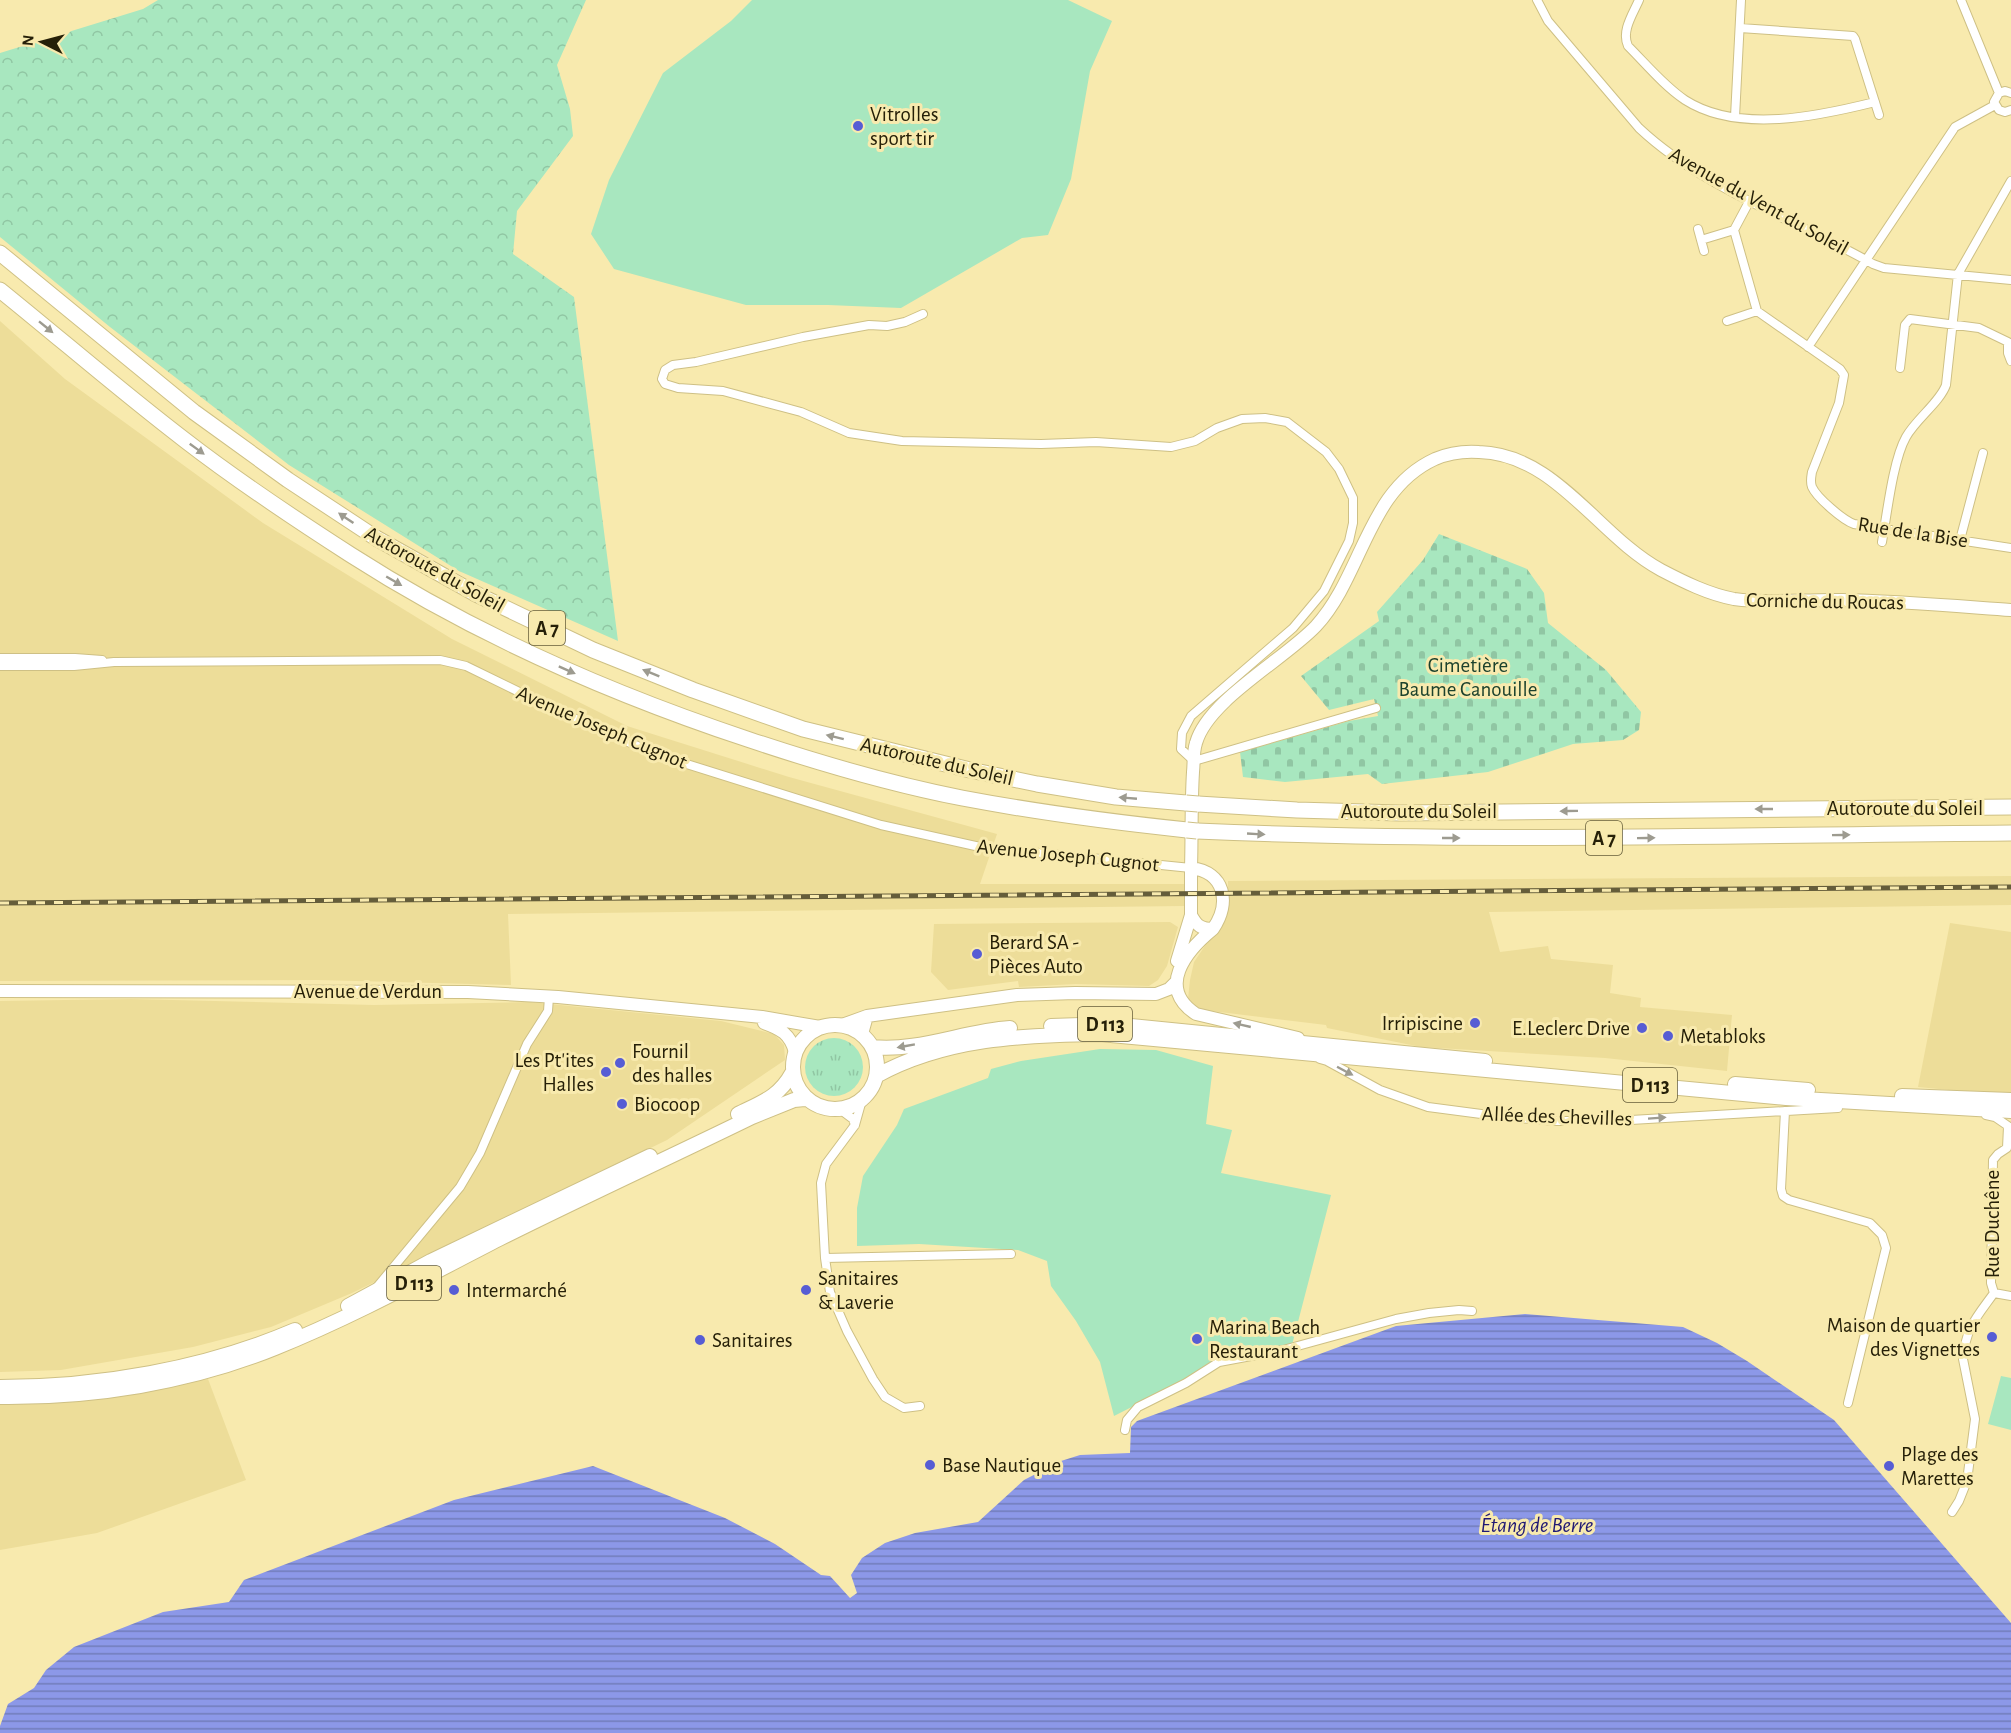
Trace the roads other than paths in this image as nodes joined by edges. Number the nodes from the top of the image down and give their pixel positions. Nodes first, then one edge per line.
1 (1537, 0) edge
2 (1639, 0) edge
3 (1741, 0) edge
4 (1961, 0) edge
5 (1740, 28) junction
6 (1999, 93) junction
7 (2011, 93) edge
8 (1875, 102) junction
9 (1995, 105) junction
10 (2011, 110) edge
11 (1879, 115) dead end
12 (1735, 117) junction
13 (2011, 181) edge
14 (1750, 200) junction
15 (1698, 229) dead end
16 (1734, 230) junction
17 (1701, 240) junction
18 (1704, 252) dead end
19 (0, 253) edge
20 (1866, 261) junction
21 (1958, 274) junction
22 (2011, 280) edge
23 (0, 290) edge
24 (1757, 311) junction
25 (922, 314) dead end
26 (1727, 321) dead end
27 (1953, 324) junction
28 (2010, 339) edge
29 (1808, 346) junction
30 (2011, 361) edge
31 (1900, 368) dead end
32 (1983, 453) dead end
33 (1884, 529) junction
34 (1960, 540) junction
35 (1882, 542) dead end
36 (2011, 548) edge
37 (2011, 610) edge
38 (0, 658) edge
39 (114, 662) junction
40 (0, 666) edge
41 (1376, 708) dead end
42 (1194, 761) junction
43 (2011, 807) edge
44 (2011, 833) edge
45 (1191, 868) junction
46 (1191, 915) junction
47 (1214, 929) junction
48 (1176, 982) junction
49 (0, 991) edge
50 (1148, 995) junction
51 (549, 997) junction
52 (734, 1015) junction
53 (867, 1016) junction
54 (842, 1025) junction
55 (820, 1027) junction
56 (862, 1034) junction
57 (872, 1047) junction
58 (1340, 1047) junction
59 (795, 1052) junction
60 (1290, 1052) junction
61 (792, 1073) junction
62 (876, 1076) junction
63 (806, 1099) junction
64 (862, 1100) junction
65 (2011, 1100) edge
66 (841, 1110) junction
67 (1785, 1111) junction
68 (2011, 1111) edge
69 (855, 1125) junction
70 (2009, 1127) edge
71 (2009, 1148) edge
72 (1011, 1254) dead end
73 (825, 1258) junction
74 (372, 1293) junction
75 (1994, 1293) junction
76 (2011, 1296) edge
77 (1472, 1311) dead end
78 (0, 1387) edge
79 (0, 1397) edge
80 (1848, 1403) dead end
81 (920, 1406) dead end
82 (1125, 1430) dead end
83 (1952, 1512) dead end

1 - 14 street, Avenue du Vent du Soleil
2 - 12 street
3 - 5 street
4 - 6 street
5 - 8 street
5 - 12 street
6 - 7 street
6 - 9 street
8 - 11 street
8 - 12 street
9 - 10 street
9 - 20 street
13 - 21 street
14 - 16 street
14 - 20 street, Avenue du Vent du Soleil
15 - 17 street
16 - 17 street
16 - 24 street
17 - 18 street
43 -> 19 highway, Autoroute du Soleil / A 7
20 - 21 street, Avenue du Vent du Soleil
20 - 29 street
21 - 22 street, Avenue du Vent du Soleil
21 - 27 street
23 -> 44 highway, Autoroute du Soleil / A 7
24 - 26 street
24 - 29 street
25 - 42 street
27 - 28 street
27 - 31 street
27 - 33 street
28 - 30 street
29 - 33 street, Rue de la Bise
32 - 34 street
33 - 34 street, Rue de la Bise
33 - 35 street
34 - 36 street, Rue de la Bise
37 - 42 main road, Corniche du Roucas
38 - 39 street, Avenue Joseph Cugnot
39 - 40 street, Avenue Joseph Cugnot
39 - 45 street, Avenue Joseph Cugnot
41 - 42 street
42 - 45 main road, Corniche du Roucas
45 - 46 main road, Corniche du Roucas
45 - 47 main road
46 - 47 main road
46 - 50 main road, Corniche du Roucas
47 - 48 main road
48 - 50 main road
58 -> 48 main road
49 - 51 main road, Avenue de Verdun
50 - 53 main road
51 - 52 main road, Avenue de Verdun
51 - 74 street
52 - 55 main road
52 - 59 main road
53 - 54 main road
53 - 56 main road
54 - 55 main road
54 - 56 main road
55 - 59 main road
56 - 57 main road
58 -> 57 main road, D 113
57 - 62 main road
58 - 65 main road, D 113
59 - 61 main road
60 - 62 main road, D 113
60 -> 67 street, Allée des Chevilles
60 - 68 main road, D 113
61 - 63 main road
61 - 74 main road, D 113
62 - 64 main road
63 - 66 main road
63 - 79 main road, D 113
64 - 66 main road
64 - 69 street
66 - 69 street
67 - 70 street, Allée des Chevilles
67 - 80 street
69 - 73 street
70 - 71 street, Rue Duchêne
71 - 75 street, Rue Duchêne
72 - 73 street
73 - 81 street
74 - 78 main road, D 113
75 - 76 street
75 - 83 street
77 - 82 street

